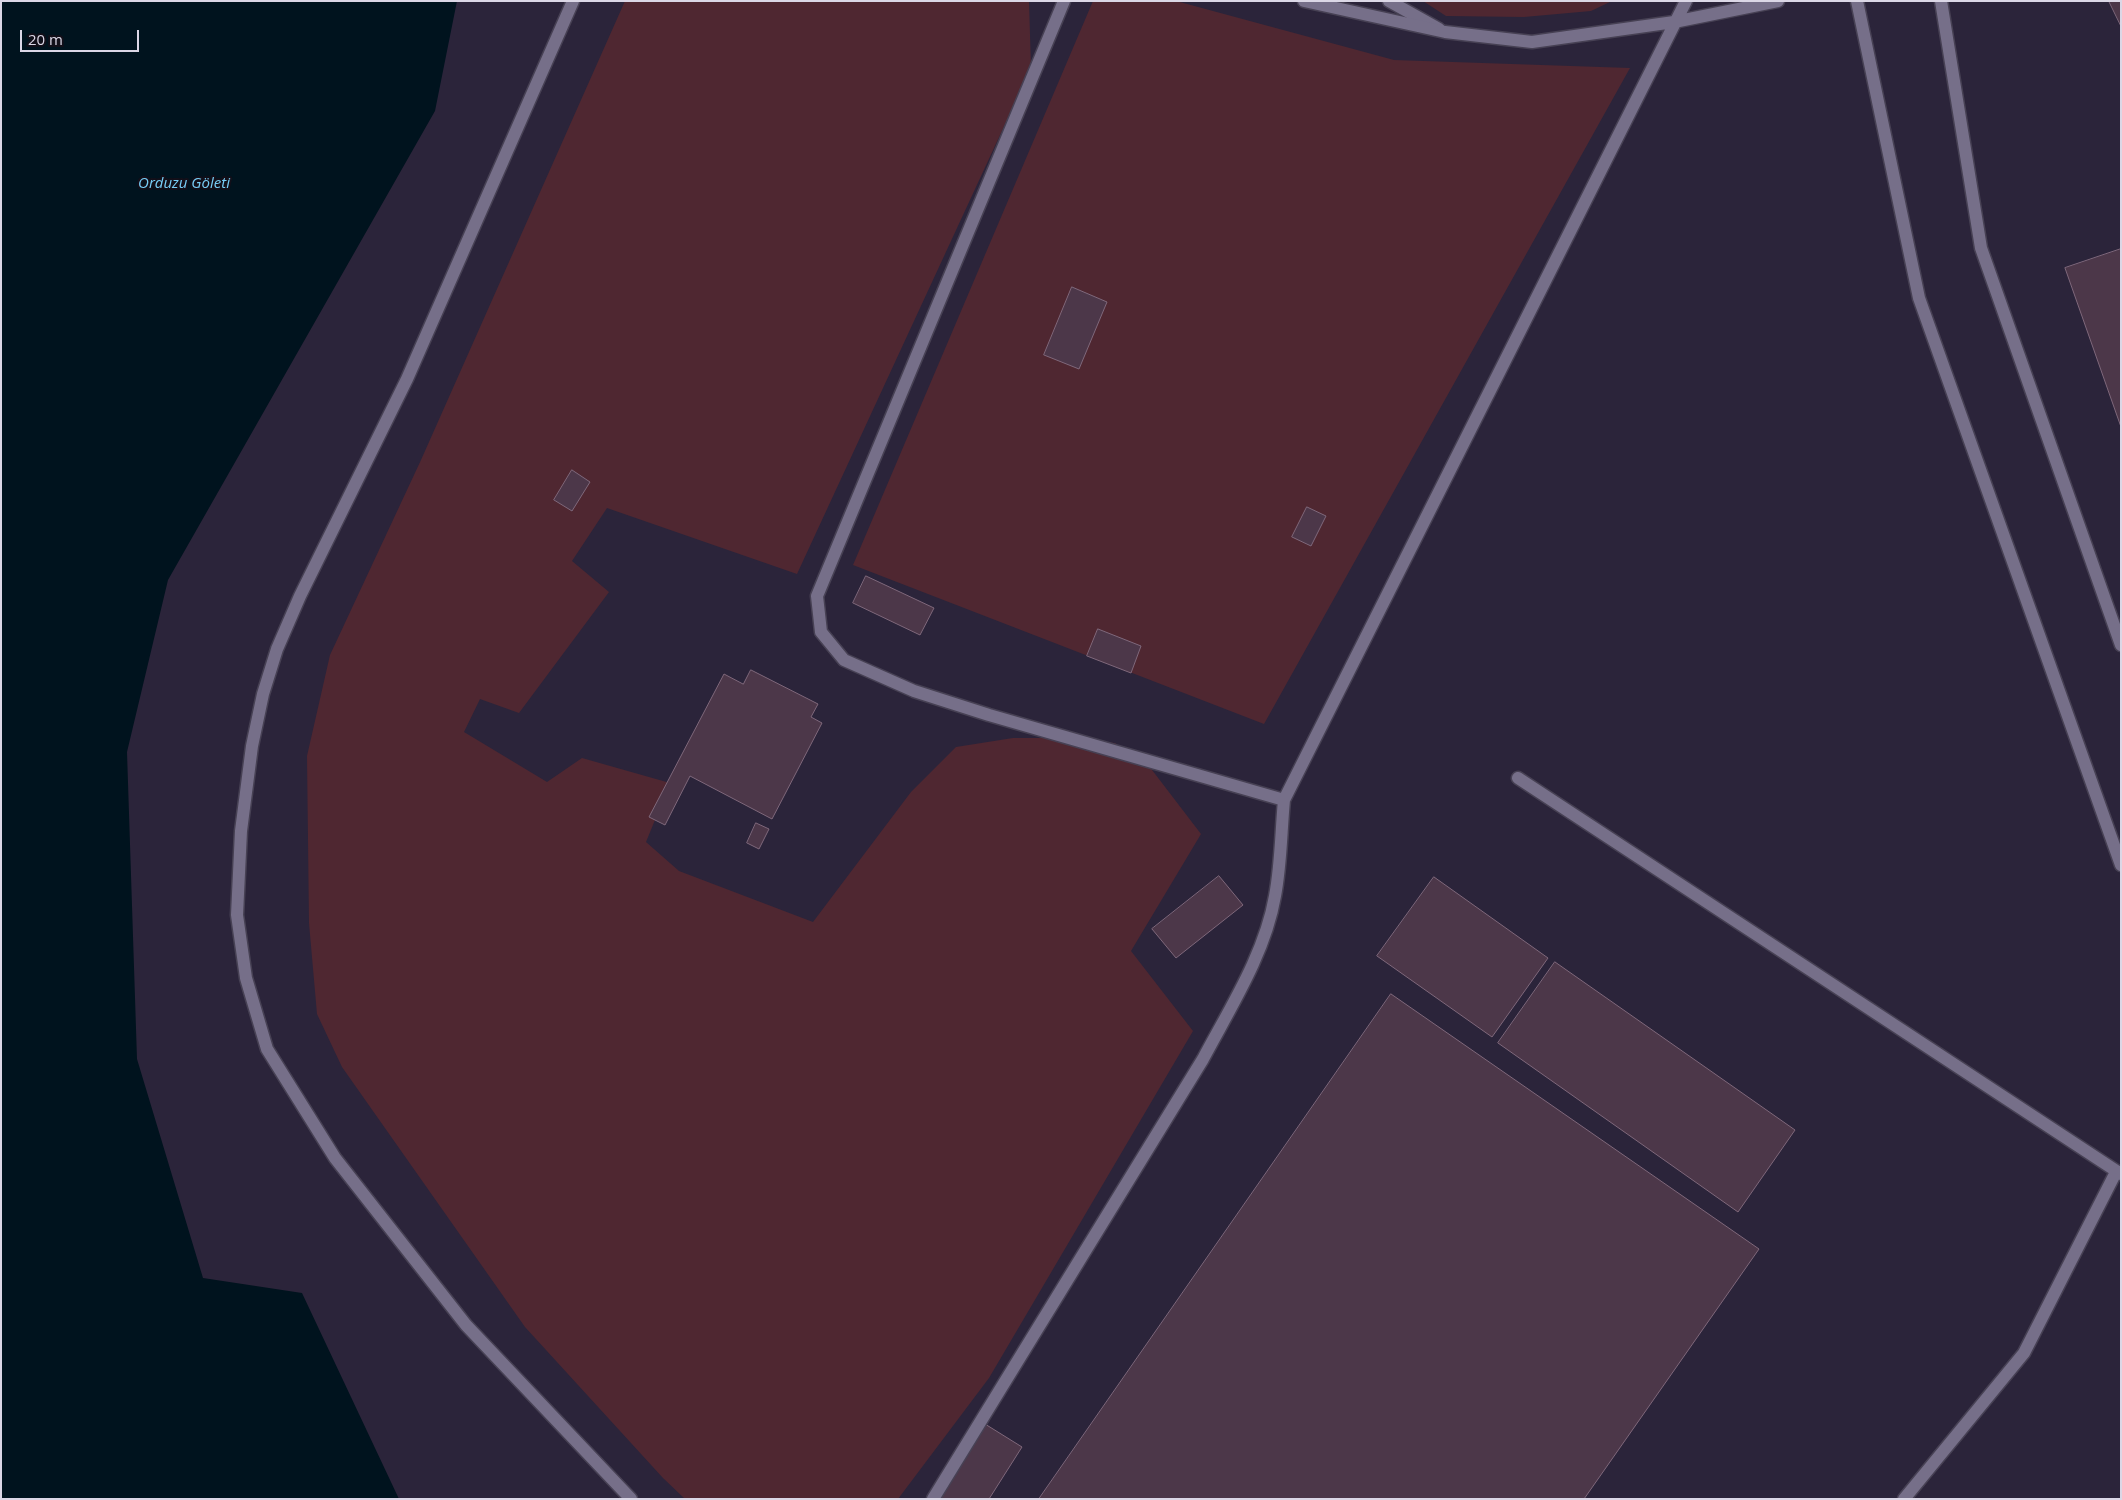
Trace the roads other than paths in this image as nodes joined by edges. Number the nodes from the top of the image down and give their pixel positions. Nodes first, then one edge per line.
1 (573, 1) edge
2 (1064, 1) edge
3 (1304, 1) edge
4 (1389, 1) edge
5 (1686, 1) edge
6 (1778, 1) edge
7 (1857, 1) edge
8 (1940, 1) edge
9 (1674, 22) junction
10 (1445, 32) junction
11 (2121, 645) edge
12 (1518, 778) dead end
13 (1284, 800) junction
14 (2121, 865) edge
15 (2118, 1173) edge
16 (631, 1499) edge
17 (934, 1499) edge
18 (1904, 1499) edge

1 - 16 street
2 - 13 street
3 - 10 street
4 - 10 street
5 - 9 street
6 - 9 street
7 - 14 street
8 - 11 street
9 - 10 street
9 - 13 street
12 - 15 street
13 - 17 street
15 - 18 street

